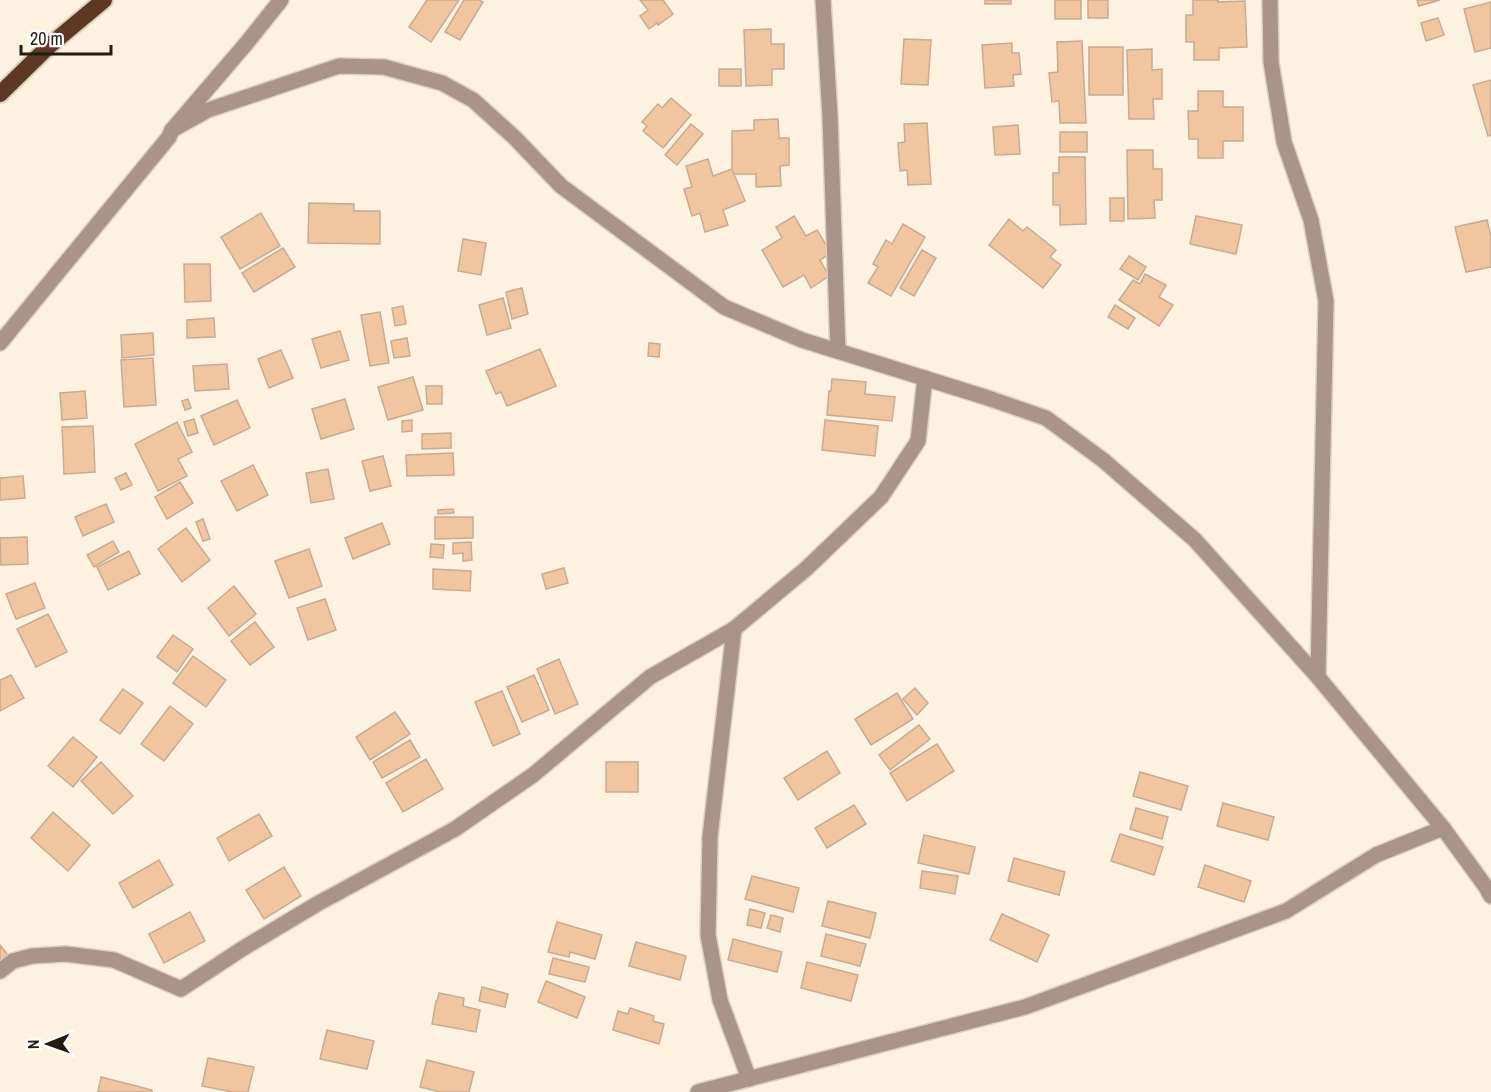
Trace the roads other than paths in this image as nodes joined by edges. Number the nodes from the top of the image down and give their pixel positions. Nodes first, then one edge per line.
1 (104, 0) edge
2 (281, 0) edge
3 (823, 0) edge
4 (1270, 0) edge
5 (0, 94) edge
6 (172, 130) junction
7 (0, 343) edge
8 (838, 351) junction
9 (925, 378) junction
10 (734, 629) junction
11 (1318, 677) junction
12 (1443, 828) junction
13 (1491, 896) edge
14 (0, 971) edge
15 (749, 1079) junction
16 (698, 1092) edge

1 - 5 highway
2 - 6 street
3 - 8 street
4 - 11 street
6 - 7 street
6 - 8 street
8 - 9 street
9 - 10 street
9 - 11 street
10 - 14 street
10 - 15 street
11 - 12 street
12 - 13 street
12 - 15 street
15 - 16 street

